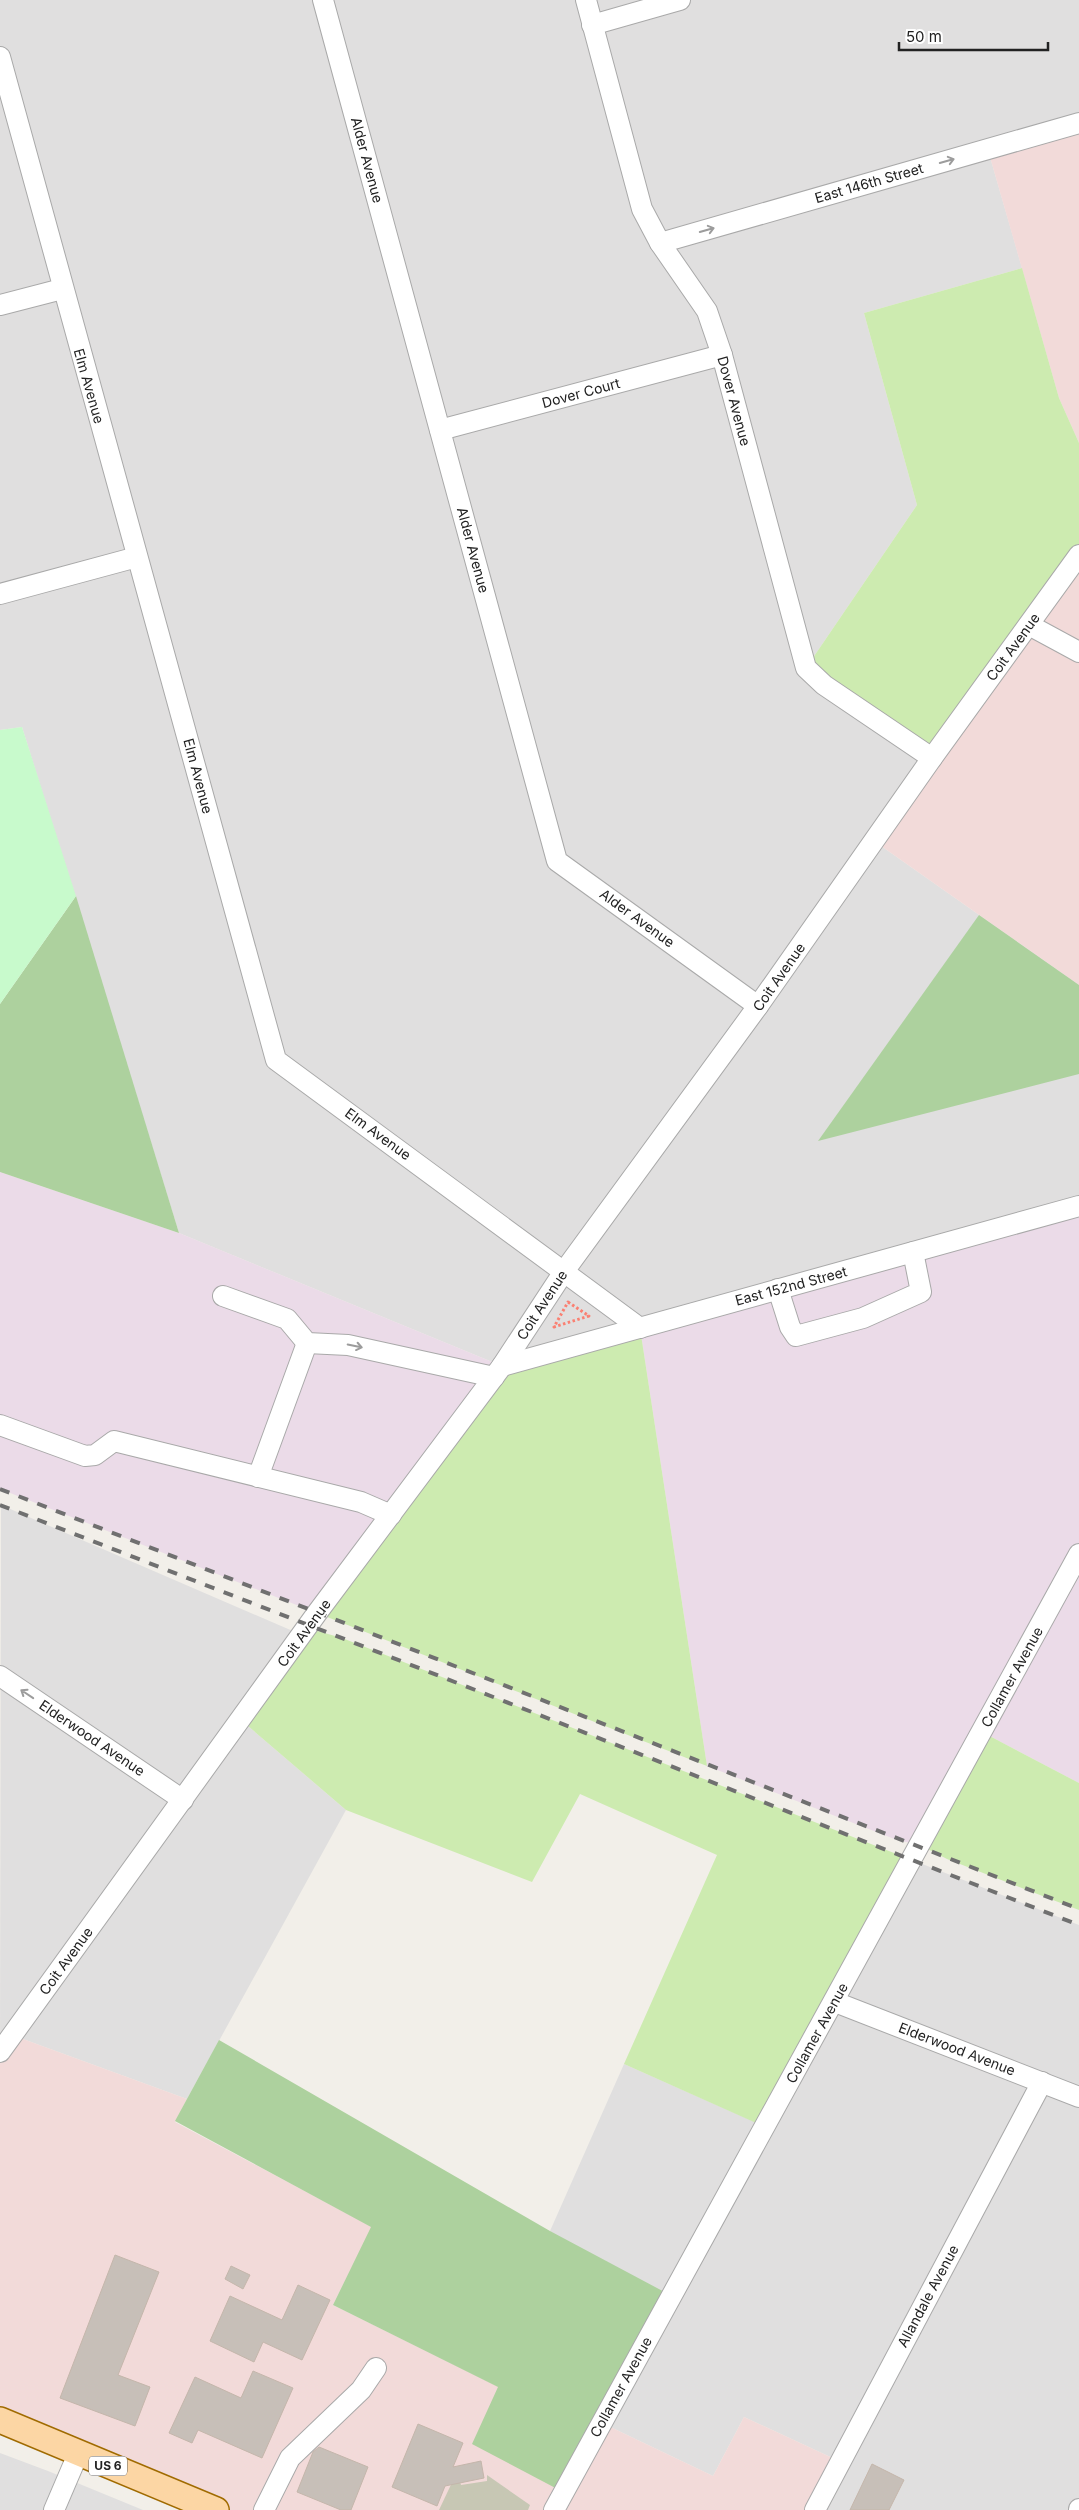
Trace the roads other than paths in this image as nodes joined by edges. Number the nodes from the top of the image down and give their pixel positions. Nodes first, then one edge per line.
1 (323, 0) edge
2 (586, 0) edge
3 (680, 0) edge
4 (592, 25) junction
5 (0, 57) edge
6 (1079, 123) edge
7 (660, 244) junction
8 (62, 289) junction
9 (0, 305) edge
10 (722, 355) junction
11 (440, 430) junction
12 (1079, 556) edge
13 (137, 557) junction
14 (0, 594) edge
15 (1029, 625) junction
16 (1079, 652) edge
17 (932, 758) junction
18 (758, 1006) junction
19 (1079, 1206) edge
20 (913, 1252) junction
21 (565, 1270) junction
22 (778, 1289) junction
23 (224, 1296) dead end
24 (640, 1328) junction
25 (307, 1343) junction
26 (498, 1371) junction
27 (0, 1425) edge
28 (258, 1477) junction
29 (391, 1515) junction
30 (1079, 1554) edge
31 (0, 1676) edge
32 (183, 1800) junction
33 (835, 2002) junction
34 (0, 2052) edge
35 (1042, 2082) junction
36 (1079, 2096) edge
37 (376, 2368) dead end
38 (0, 2420) edge
39 (78, 2454) junction
40 (54, 2510) edge
41 (216, 2510) edge
42 (264, 2510) edge
43 (554, 2510) edge
44 (815, 2510) edge

1 - 11 street, Alder Avenue
2 - 4 street, Dover Avenue
3 - 4 street
4 - 7 street, Dover Avenue
5 - 8 street, Elm Avenue
7 -> 6 street, East 146th Street
7 - 10 street, Dover Avenue
8 - 9 street
8 - 13 street, Elm Avenue
10 - 11 street, Dover Court
10 - 17 street, Dover Avenue
11 - 18 street, Alder Avenue
12 - 15 street, Coit Avenue
13 - 14 street
13 - 21 street, Elm Avenue
15 - 16 street
15 - 17 street, Coit Avenue
17 - 18 street, Coit Avenue
18 - 21 street, Coit Avenue
19 - 20 street, East 152nd Street
20 - 22 street, East 152nd Street
20 - 22 street
21 - 24 street, Elm Avenue
21 - 26 street, Coit Avenue
22 - 24 street, East 152nd Street
23 - 25 street
24 - 26 street, East 152nd Street
25 -> 26 street
25 - 28 street
26 - 29 street, Coit Avenue
27 - 28 street
28 - 29 street
29 - 32 street, Coit Avenue
30 - 33 street, Collamer Avenue
32 -> 31 street, Elderwood Avenue
32 - 34 street, Coit Avenue
33 - 35 street, Elderwood Avenue
33 - 43 street, Collamer Avenue
35 - 36 street, Elderwood Avenue
35 - 44 street, Allandale Avenue
37 - 42 street
38 - 39 main road, US 6
39 - 40 street
39 - 41 main road, US 6

